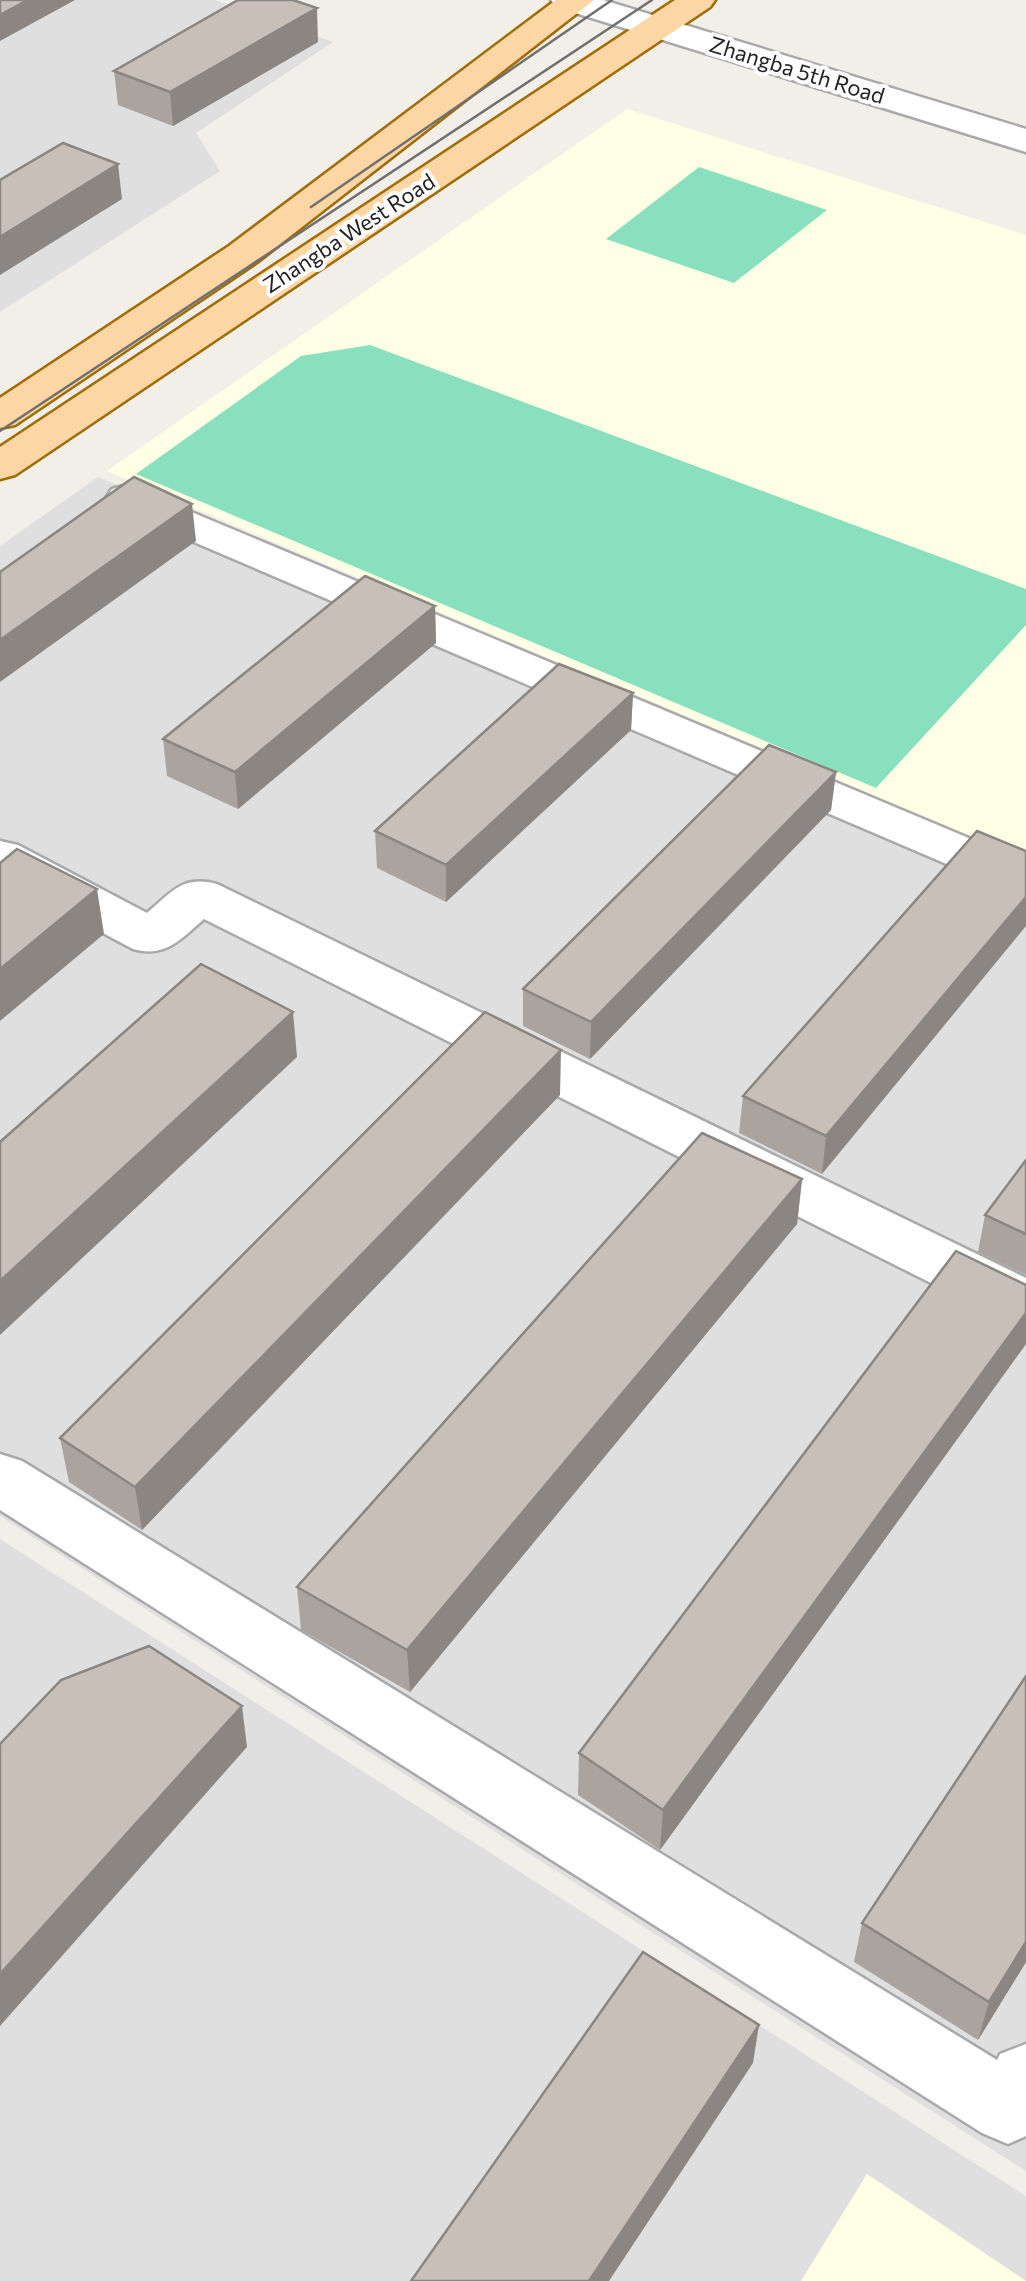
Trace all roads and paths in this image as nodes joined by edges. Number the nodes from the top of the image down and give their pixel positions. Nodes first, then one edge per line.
1 (622, 0) edge
2 (573, 1) edge
3 (677, 14) edge
4 (1026, 123) edge
5 (1026, 141) edge
6 (0, 416) edge
7 (0, 466) edge
8 (96, 520) edge
9 (0, 857) edge
10 (1026, 881) edge
11 (1026, 1304) edge
12 (0, 1479) edge
13 (1026, 2078) edge

1 - 3 street, Zhangba 5th Road
2 - 3 street, Zhangba 5th Road
2 - 6 main road, Zhangba West Road
3 - 4 street, Zhangba 5th Road
3 - 5 street, Zhangba 5th Road
3 - 7 main road, Zhangba West Road
8 - 10 street
9 - 11 street
12 - 13 street

